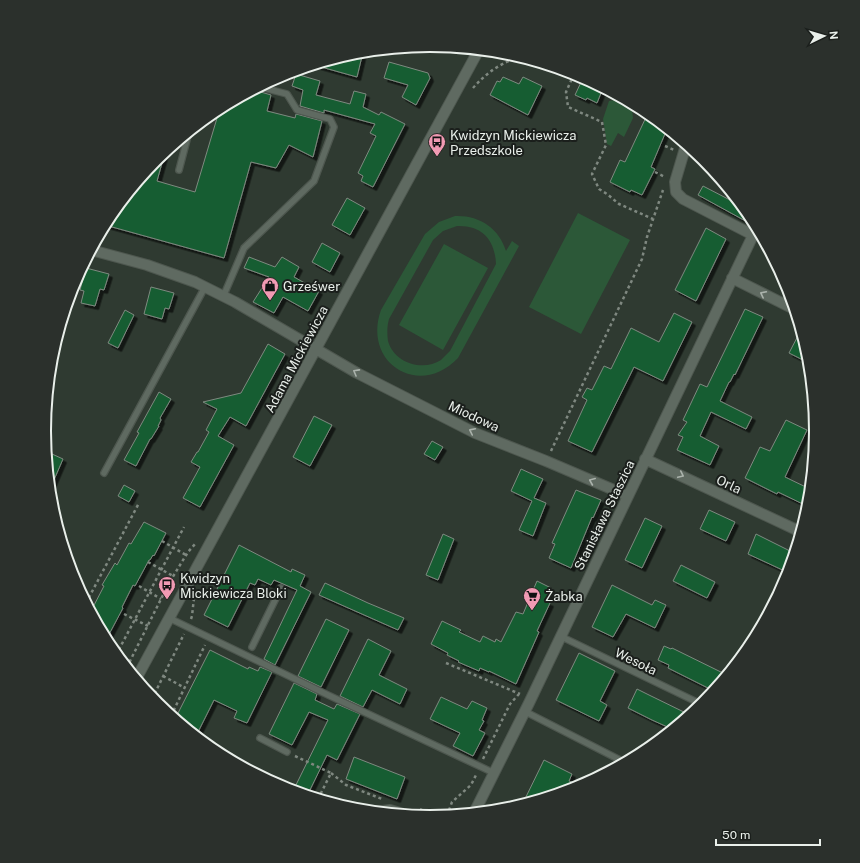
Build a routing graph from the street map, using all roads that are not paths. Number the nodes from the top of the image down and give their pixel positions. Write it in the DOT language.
graph roads {
  1 [pos="476,56"];
  2 [pos="268,89"];
  3 [pos="186,142"];
  4 [pos="684,151"];
  5 [pos="179,170"];
  6 [pos="750,229"];
  7 [pos="753,234"];
  8 [pos="97,252"];
  9 [pos="732,278"];
  10 [pos="205,287"];
  11 [pos="223,297"];
  12 [pos="787,306"];
  13 [pos="315,349"];
  14 [pos="646,459"];
  15 [pos="104,473"];
  16 [pos="628,496"];
  17 [pos="796,530"];
  18 [pos="281,588"];
  19 [pos="170,618"];
  20 [pos="560,636"];
  21 [pos="252,647"];
  22 [pos="139,674"];
  23 [pos="695,701"];
  24 [pos="524,711"];
  25 [pos="260,738"];
  26 [pos="287,752"];
  27 [pos="620,759"];
  28 [pos="494,773"];
  29 [pos="477,807"];
  1 -- 13 [label="street, Adama Mickiewicza"];
  2 -- 11 [label="lane"];
  3 -- 5 [label="lane"];
  4 -- 6 [label="street"];
  7 -- 9 [label="street, Stanisława Staszica"];
  8 -- 10 [label="street, Miodowa"];
  12 -- 9 [label="street, one-way"];
  9 -- 14 [label="street, Stanisława Staszica"];
  10 -- 11 [label="street, Miodowa"];
  10 -- 15 [label="lane"];
  11 -- 13 [label="street, Miodowa"];
  16 -- 13 [label="street, Miodowa, one-way"];
  13 -- 19 [label="street, Adama Mickiewicza"];
  14 -- 16 [label="street, Stanisława Staszica"];
  14 -- 17 [label="street, Orla, one-way"];
  16 -- 20 [label="street, Stanisława Staszica"];
  18 -- 21 [label="lane"];
  19 -- 22 [label="street, Adama Mickiewicza"];
  19 -- 28 [label="lane"];
  20 -- 23 [label="lane, Wesoła"];
  20 -- 24 [label="street, Stanisława Staszica"];
  24 -- 27 [label="lane"];
  24 -- 28 [label="street, Stanisława Staszica"];
  25 -- 26 [label="lane"];
  28 -- 29 [label="street, Stanisława Staszica"];
}
